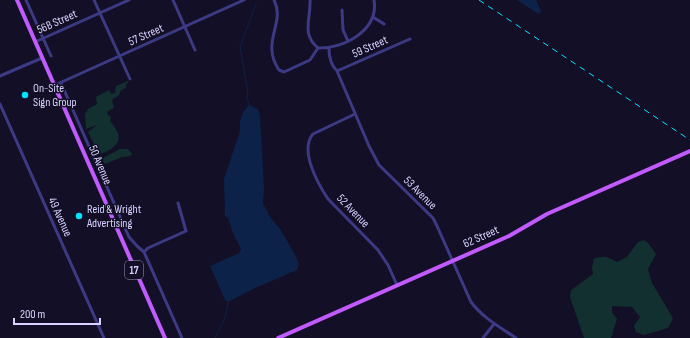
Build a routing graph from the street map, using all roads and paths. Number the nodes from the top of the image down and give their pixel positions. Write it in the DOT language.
graph roads {
  1 [pos="17,0"];
  2 [pos="26,0"];
  3 [pos="94,0"];
  4 [pos="129,0"];
  5 [pos="173,0"];
  6 [pos="244,0"];
  7 [pos="274,0"];
  8 [pos="310,0"];
  9 [pos="374,0"];
  10 [pos="342,10"];
  11 [pos="100,13"];
  12 [pos="373,17"];
  13 [pos="384,24"];
  14 [pos="185,27"];
  15 [pos="43,38"];
  16 [pos="410,39"];
  17 [pos="348,41"];
  18 [pos="35,42"];
  19 [pos="318,48"];
  20 [pos="329,49"];
  21 [pos="195,50"];
  22 [pos="51,56"];
  23 [pos="120,56"];
  24 [pos="42,58"];
  25 [pos="337,72"];
  26 [pos="0,76"];
  27 [pos="130,79"];
  28 [pos="61,82"];
  29 [pos="55,85"];
  30 [pos="0,104"];
  31 [pos="355,114"];
  32 [pos="690,151"];
  33 [pos="113,198"];
  34 [pos="104,202"];
  35 [pos="178,203"];
  36 [pos="144,252"];
  37 [pos="453,260"];
  38 [pos="397,286"];
  39 [pos="494,324"];
  40 [pos="104,338"];
  41 [pos="164,338"];
  42 [pos="182,338"];
  43 [pos="278,338"];
  44 [pos="483,338"];
  45 [pos="516,338"];
  1 -- 18 [label="main road, 50 Avenue / 17"];
  2 -- 15 [label="street"];
  3 -- 11 [label="street"];
  4 -- 11 [label="street, 56B Street"];
  5 -- 14 [label="street"];
  6 -- 14 [label="street, 57 Street"];
  7 -- 19 [label="street"];
  8 -- 19 [label="street"];
  9 -- 12 [label="street"];
  10 -- 17 [label="street"];
  11 -- 15 [label="street, 56B Street"];
  11 -- 23 [label="street"];
  12 -- 13 [label="street"];
  12 -- 17 [label="street"];
  14 -- 21 [label="street"];
  14 -- 23 [label="street, 57 Street"];
  15 -- 18 [label="street, 56B Street"];
  15 -- 22 [label="street"];
  16 -- 25 [label="street, 59 Street"];
  17 -- 20 [label="street"];
  18 -- 24 [label="main road, 50 Avenue / 17"];
  19 -- 20 [label="street"];
  20 -- 25 [label="street, 53 Avenue"];
  23 -- 27 [label="street"];
  23 -- 28 [label="street, 57 Street"];
  24 -- 26 [label="street"];
  24 -- 29 [label="main road, 50 Avenue / 17"];
  25 -- 31 [label="street, 53 Avenue"];
  28 -- 29 [label="street, 57 Street"];
  28 -- 33 [label="street"];
  29 -- 34 [label="main road, 50 Avenue / 17"];
  30 -- 40 [label="street, 49 Avenue"];
  31 -- 37 [label="street, 53 Avenue"];
  31 -- 38 [label="street, 52 Avenue"];
  32 -- 37 [label="main road, 62 Street"];
  33 -- 34 [label="street"];
  33 -- 36 [label="street"];
  34 -- 41 [label="main road, 50 Avenue / 17"];
  35 -- 36 [label="street"];
  36 -- 42 [label="street"];
  37 -- 38 [label="main road, 62 Street"];
  37 -- 39 [label="street, 53 Avenue"];
  38 -- 43 [label="main road, 62 Street"];
  39 -- 44 [label="street"];
  39 -- 45 [label="street, 53 Avenue"];
}
